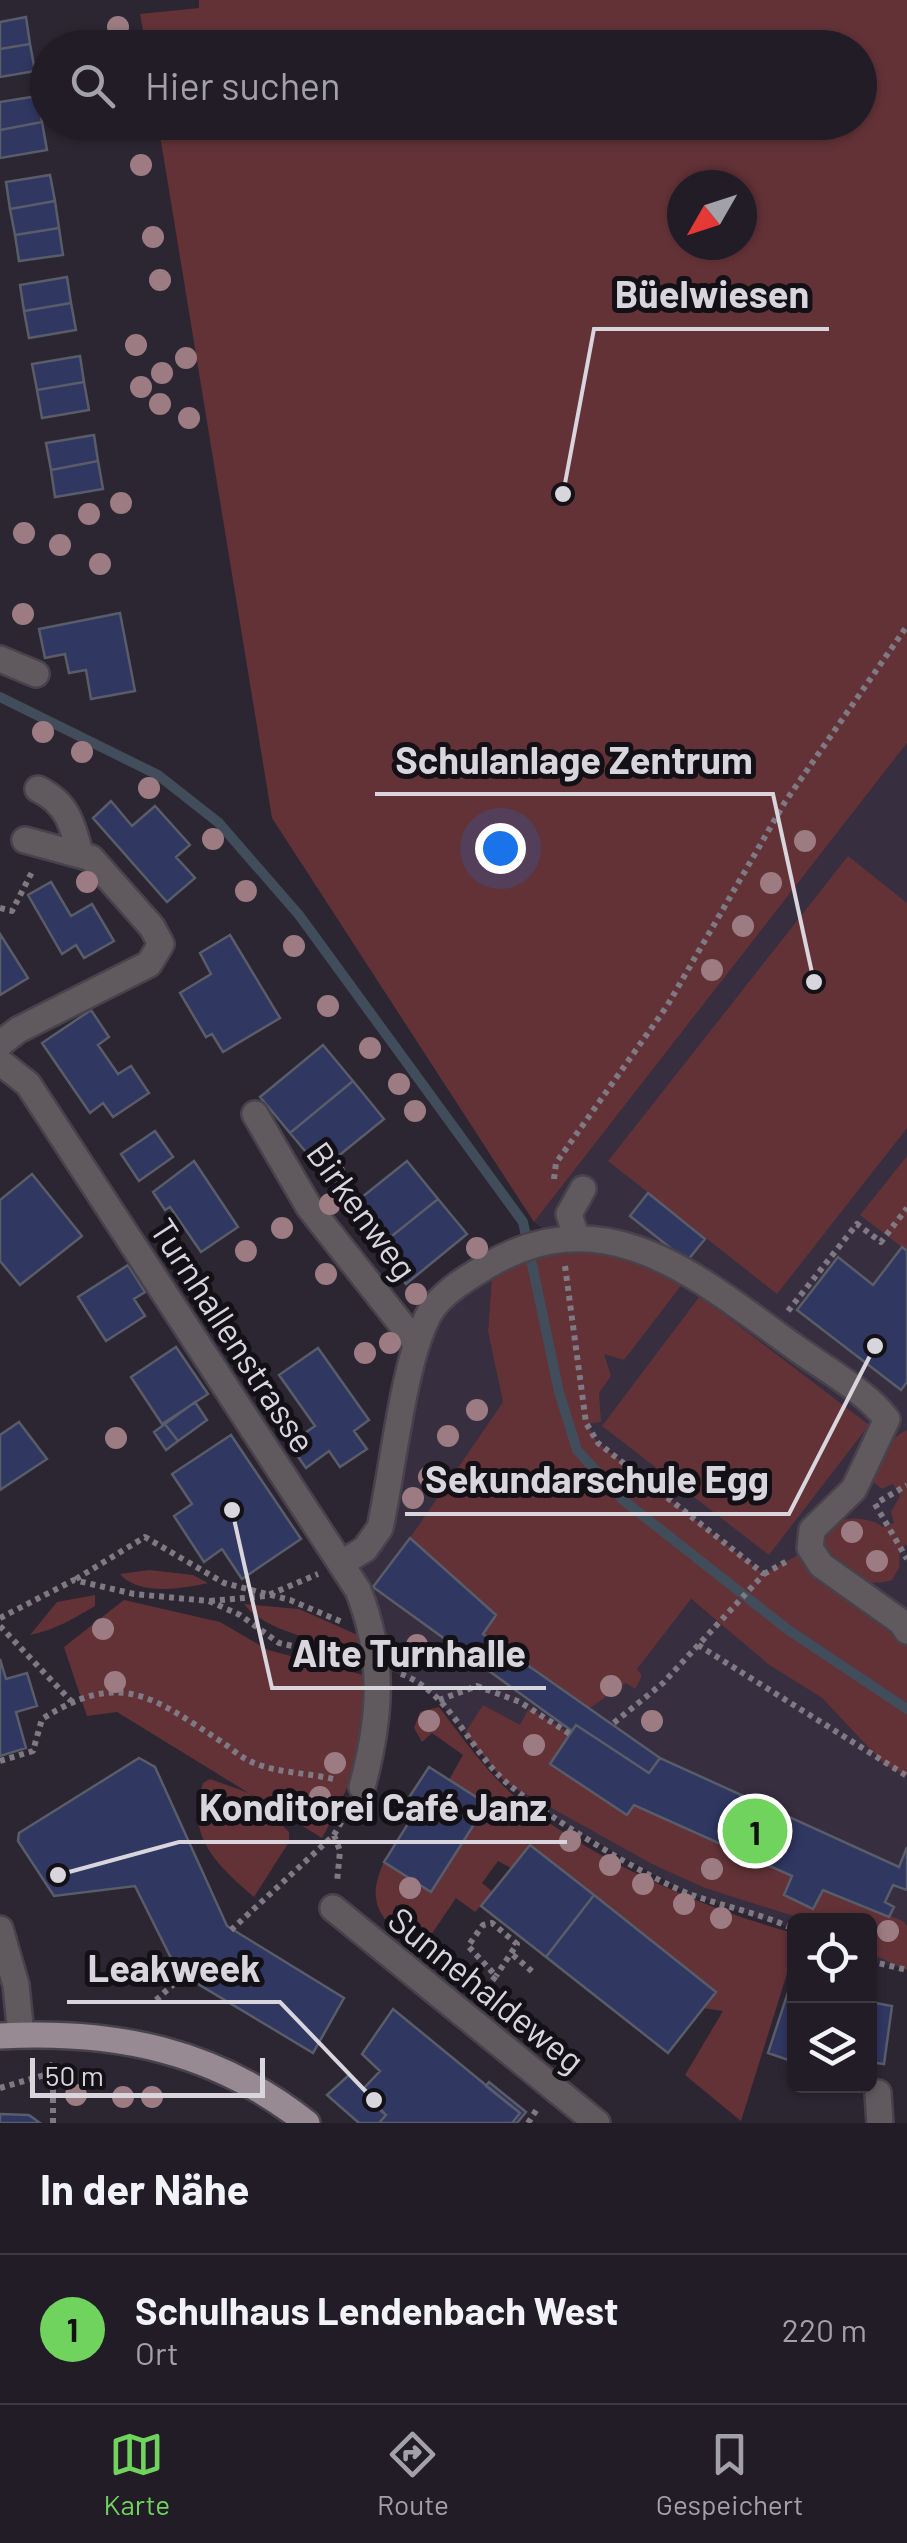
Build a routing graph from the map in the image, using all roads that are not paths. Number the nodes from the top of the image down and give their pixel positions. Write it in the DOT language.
graph roads {
  1 [pos="0,659"];
  2 [pos="36,674"];
  3 [pos="38,788"];
  4 [pos="35,843"];
  5 [pos="80,853"];
  6 [pos="0,1044"];
  7 [pos="0,1062"];
  8 [pos="255,1114"];
  9 [pos="583,1189"];
  10 [pos="561,1239"];
  11 [pos="417,1344"];
  12 [pos="342,1563"];
  13 [pos="905,1623"];
  14 [pos="362,1787"];
  15 [pos="333,1908"];
  16 [pos="0,1929"];
  17 [pos="10,2035"];
  18 [pos="878,2092"];
  19 [pos="307,2123"];
  20 [pos="597,2123"];
  21 [pos="880,2123"];
  1 -- 2 [label="street"];
  3 -- 5 [label="street"];
  4 -- 5 [label="street"];
  5 -- 6 [label="street"];
  7 -- 12 [label="street, Turnhallenstrasse"];
  8 -- 11 [label="street, Birkenweg"];
  9 -- 10 [label="street"];
  10 -- 11 [label="street, Birkenweg"];
  10 -- 13 [label="street"];
  11 -- 12 [label="street, Birkenweg"];
  12 -- 14 [label="street, Turnhallenstrasse"];
  15 -- 20 [label="street, Sunnehaldeweg"];
  16 -- 17 [label="street"];
  17 -- 19 [label="main road"];
  18 -- 21 [label="street"];
}
